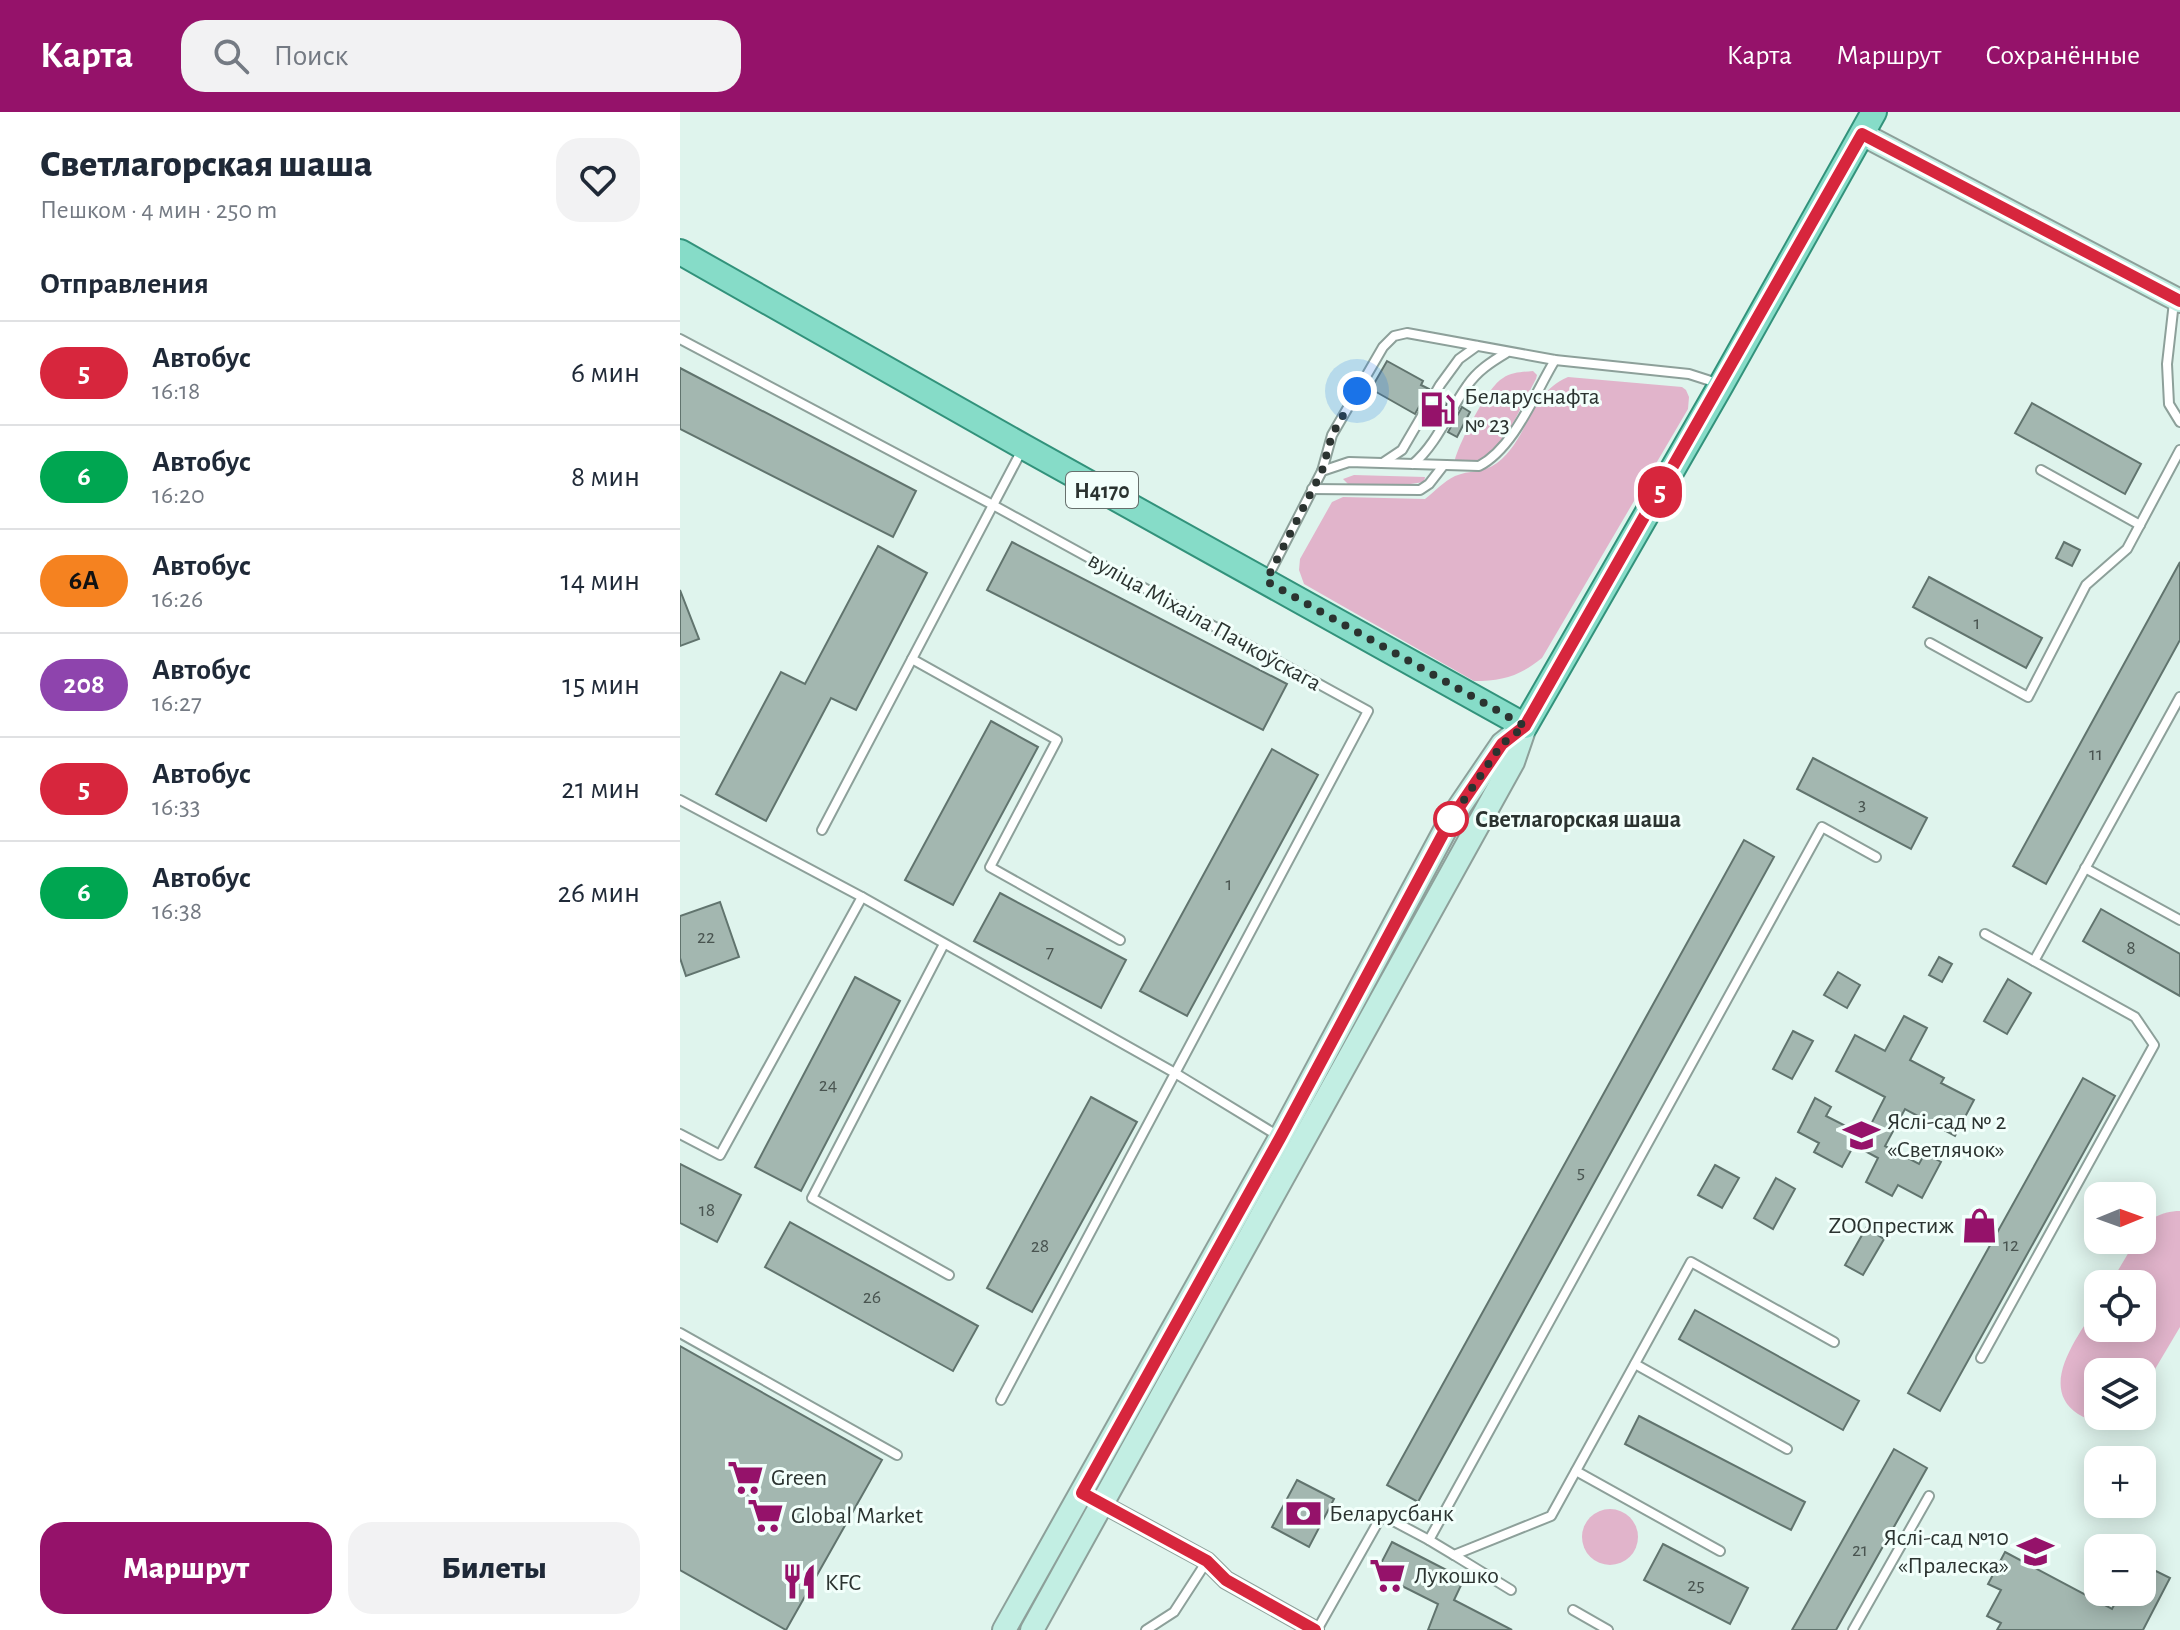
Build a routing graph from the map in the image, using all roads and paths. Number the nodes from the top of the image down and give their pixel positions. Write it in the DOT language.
graph roads {
  1 [pos="1874,112"];
  2 [pos="1862,134"];
  3 [pos="680,252"];
  4 [pos="2177,299"];
  5 [pos="680,339"];
  6 [pos="1477,346"];
  7 [pos="1506,353"];
  8 [pos="1555,360"];
  9 [pos="1721,385"];
  10 [pos="2180,422"];
  11 [pos="1024,447"];
  12 [pos="2180,450"];
  13 [pos="1383,462"];
  14 [pos="1413,464"];
  15 [pos="1443,466"];
  16 [pos="2041,470"];
  17 [pos="1322,471"];
  18 [pos="1312,489"];
  19 [pos="993,505"];
  20 [pos="2140,525"];
  21 [pos="1266,581"];
  22 [pos="1930,643"];
  23 [pos="912,659"];
  24 [pos="2180,697"];
  25 [pos="2177,709"];
  26 [pos="1525,726"];
  27 [pos="680,800"];
  28 [pos="822,830"];
  29 [pos="1876,857"];
  30 [pos="2085,868"];
  31 [pos="862,897"];
  32 [pos="2180,920"];
  33 [pos="1985,934"];
  34 [pos="1120,940"];
  35 [pos="944,944"];
  36 [pos="2034,961"];
  37 [pos="1175,1073"];
  38 [pos="680,1134"];
  39 [pos="1280,1138"];
  40 [pos="949,1275"];
  41 [pos="680,1333"];
  42 [pos="1834,1342"];
  43 [pos="1981,1358"];
  44 [pos="1635,1364"];
  45 [pos="1001,1400"];
  46 [pos="1787,1449"];
  47 [pos="897,1455"];
  48 [pos="1576,1471"];
  49 [pos="1082,1493"];
  50 [pos="1929,1496"];
  51 [pos="1102,1504"];
  52 [pos="1429,1540"];
  53 [pos="1720,1551"];
  54 [pos="1454,1555"];
  55 [pos="1207,1561"];
  56 [pos="1511,1590"];
  57 [pos="1573,1610"];
  58 [pos="1004,1630"];
  59 [pos="1032,1630"];
  60 [pos="1146,1630"];
  61 [pos="1316,1630"];
  62 [pos="1608,1630"];
  63 [pos="1853,1630"];
  1 -- 2 [label="main road"];
  2 -- 4 [label="main road"];
  2 -- 9 [label="main road"];
  3 -- 11 [label="main road, Н4170"];
  4 -- 10 [label="lane"];
  5 -- 19 [label="lane, вуліца Міхаіла Пачкоўскага"];
  6 -- 7 [label="lane"];
  6 -- 13 [label="lane"];
  6 -- 17 [label="lane"];
  7 -- 8 [label="lane"];
  7 -- 14 [label="lane"];
  8 -- 9 [label="lane"];
  8 -- 15 [label="lane"];
  9 -- 26 [label="main road"];
  11 -- 19 [label="lane"];
  11 -- 21 [label="main road, Н4170"];
  12 -- 20 [label="lane"];
  13 -- 14 [label="lane"];
  13 -- 17 [label="lane"];
  14 -- 15 [label="lane"];
  15 -- 18 [label="lane"];
  16 -- 20 [label="lane"];
  17 -- 18 [label="lane"];
  18 -- 21 [label="lane"];
  19 -- 23 [label="lane"];
  19 -- 37 [label="lane, вуліца Міхаіла Пачкоўскага"];
  20 -- 22 [label="lane"];
  21 -- 26 [label="main road, Н4170"];
  23 -- 28 [label="lane"];
  23 -- 34 [label="lane"];
  24 -- 25 [label="lane"];
  25 -- 30 [label="lane"];
  26 -- 39 [label="main road"];
  26 -- 51 [label="main road"];
  27 -- 31 [label="lane"];
  29 -- 52 [label="lane"];
  30 -- 32 [label="lane"];
  30 -- 36 [label="lane"];
  31 -- 35 [label="lane"];
  31 -- 38 [label="lane"];
  33 -- 36 [label="lane"];
  35 -- 37 [label="lane"];
  35 -- 40 [label="lane"];
  36 -- 43 [label="lane"];
  37 -- 39 [label="lane"];
  37 -- 45 [label="lane"];
  39 -- 49 [label="main road"];
  41 -- 47 [label="lane"];
  42 -- 44 [label="lane"];
  44 -- 46 [label="lane"];
  44 -- 48 [label="lane"];
  48 -- 53 [label="lane"];
  48 -- 54 [label="lane"];
  49 -- 51 [label="street"];
  49 -- 58 [label="main road"];
  50 -- 63 [label="lane"];
  51 -- 55 [label="street"];
  51 -- 59 [label="main road"];
  52 -- 54 [label="lane"];
  52 -- 61 [label="lane"];
  54 -- 56 [label="lane"];
  55 -- 60 [label="lane"];
  55 -- 61 [label="street"];
  57 -- 62 [label="lane"];
}
